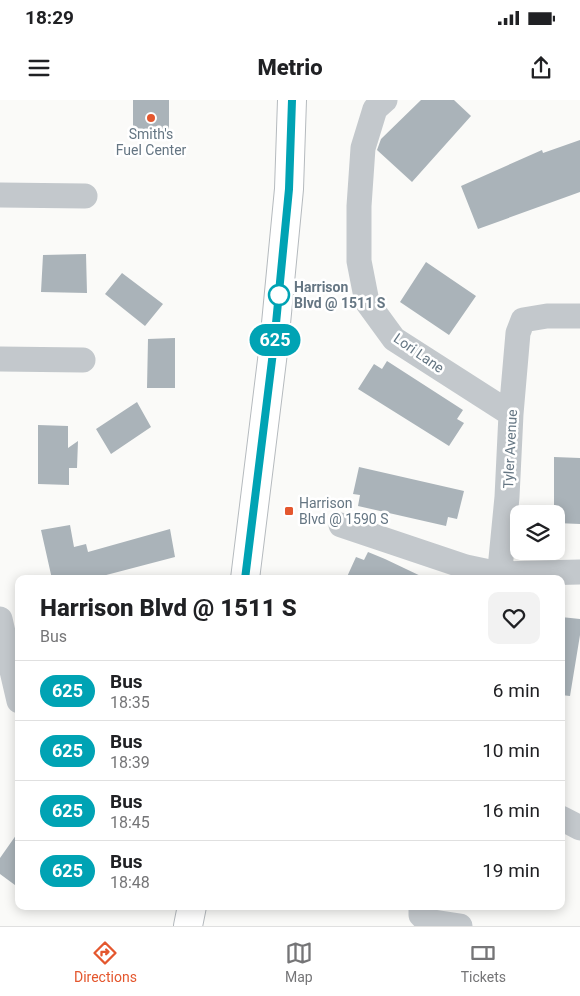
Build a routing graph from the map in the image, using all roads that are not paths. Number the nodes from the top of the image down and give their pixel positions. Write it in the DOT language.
graph roads {
  1 [pos="292,100"];
  2 [pos="385,100"];
  3 [pos="0,195"];
  4 [pos="85,196"];
  5 [pos="580,316"];
  6 [pos="0,359"];
  7 [pos="83,360"];
  8 [pos="511,414"];
  9 [pos="341,525"];
  10 [pos="580,572"];
  11 [pos="246,575"];
  12 [pos="495,575"];
  13 [pos="499,575"];
  14 [pos="519,575"];
  15 [pos="0,619"];
  16 [pos="8,650"];
  17 [pos="15,682"];
  18 [pos="565,820"];
  19 [pos="580,828"];
  20 [pos="191,910"];
  21 [pos="421,910"];
  22 [pos="188,926"];
  23 [pos="460,926"];
  1 -- 11 [label="main road"];
  2 -- 8 [label="street, Lori Lane"];
  3 -- 4 [label="street"];
  5 -- 8 [label="street, Tyler Avenue"];
  6 -- 7 [label="street"];
  8 -- 13 [label="street, Tyler Avenue"];
  9 -- 12 [label="street"];
  10 -- 14 [label="street"];
  15 -- 16 [label="street"];
  16 -- 17 [label="street"];
  18 -- 19 [label="street"];
  20 -- 22 [label="main road"];
  21 -- 23 [label="street"];
}
